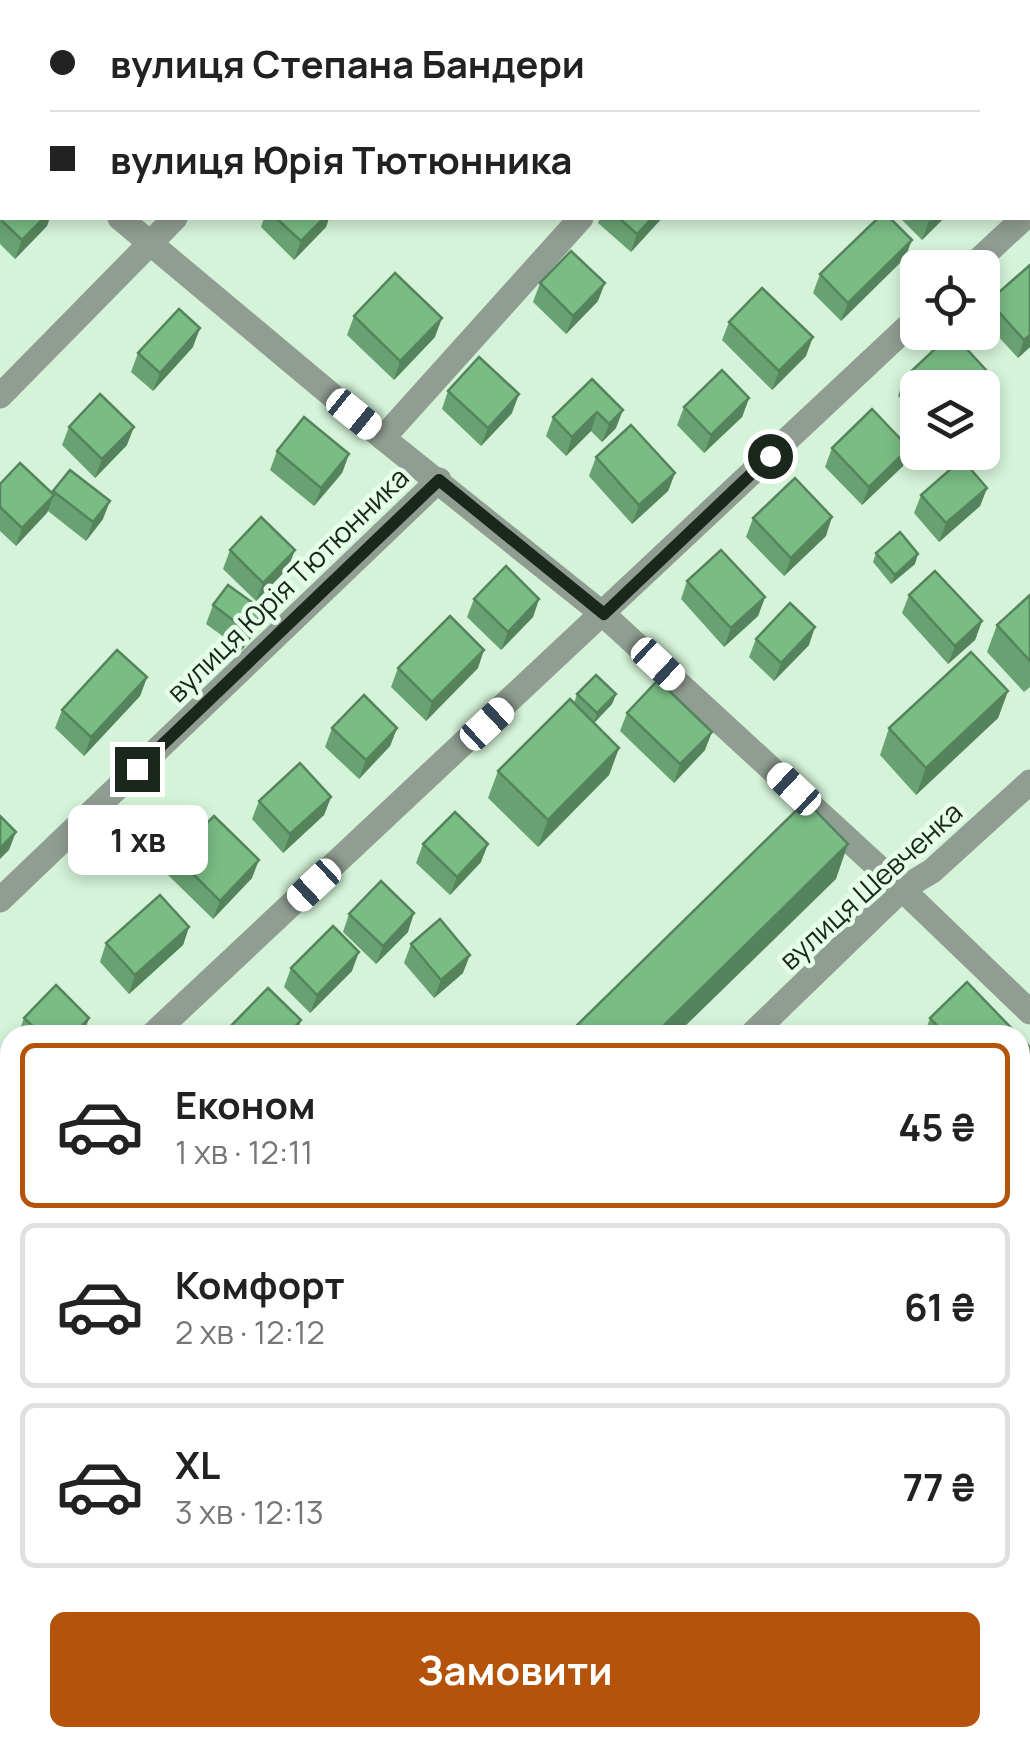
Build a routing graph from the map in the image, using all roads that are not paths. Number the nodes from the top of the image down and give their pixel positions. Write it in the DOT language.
graph roads {
  1 [pos="122,220"];
  2 [pos="174,220"];
  3 [pos="578,220"];
  4 [pos="1022,220"];
  5 [pos="150,245"];
  6 [pos="989,250"];
  7 [pos="900,334"];
  8 [pos="0,396"];
  9 [pos="384,438"];
  10 [pos="439,480"];
  11 [pos="604,614"];
  12 [pos="1030,782"];
  13 [pos="902,889"];
  14 [pos="0,900"];
  15 [pos="1030,1012"];
  16 [pos="163,1025"];
  17 [pos="761,1025"];
  1 -- 5 [label="street"];
  2 -- 5 [label="street"];
  3 -- 9 [label="street, вулиця Юрія Тютюнника"];
  4 -- 6 [label="street"];
  5 -- 8 [label="street"];
  5 -- 9 [label="street"];
  7 -- 11 [label="street"];
  9 -- 10 [label="street, вулиця Юрія Тютюнника"];
  10 -- 11 [label="street"];
  10 -- 14 [label="street, вулиця Юрія Тютюнника"];
  11 -- 13 [label="street"];
  11 -- 16 [label="street"];
  12 -- 13 [label="street, вулиця Шевченка"];
  13 -- 15 [label="street"];
  13 -- 17 [label="street, вулиця Шевченка"];
}
